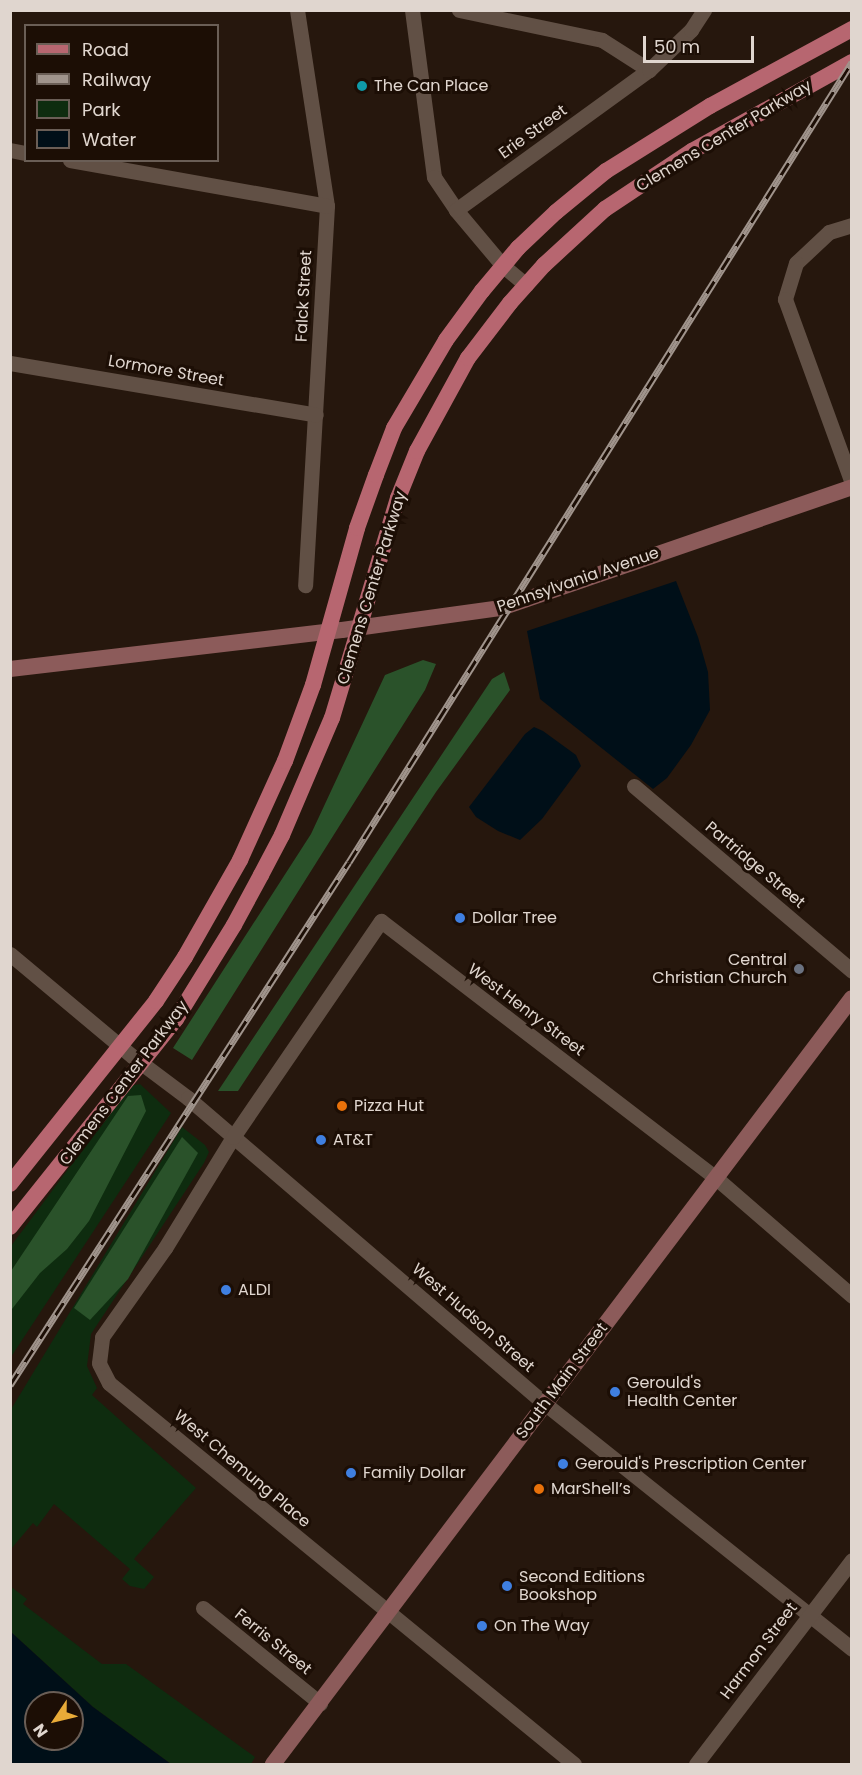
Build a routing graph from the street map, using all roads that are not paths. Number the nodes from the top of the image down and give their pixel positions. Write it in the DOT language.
graph roads {
  1 [pos="297,10"];
  2 [pos="412,10"];
  3 [pos="459,10"];
  4 [pos="704,10"];
  5 [pos="852,29"];
  6 [pos="852,62"];
  7 [pos="649,70"];
  8 [pos="81,162"];
  9 [pos="327,206"];
  10 [pos="456,210"];
  11 [pos="852,225"];
  12 [pos="503,266"];
  13 [pos="526,285"];
  14 [pos="10,363"];
  15 [pos="316,415"];
  16 [pos="852,485"];
  17 [pos="305,585"];
  18 [pos="360,628"];
  19 [pos="327,632"];
  20 [pos="10,669"];
  21 [pos="634,786"];
  22 [pos="10,954"];
  23 [pos="852,971"];
  24 [pos="852,998"];
  25 [pos="122,1047"];
  26 [pos="142,1064"];
  27 [pos="233,1137"];
  28 [pos="716,1178"];
  29 [pos="10,1184"];
  30 [pos="10,1227"];
  31 [pos="852,1296"];
  32 [pos="544,1403"];
  33 [pos="852,1560"];
  34 [pos="203,1608"];
  35 [pos="386,1611"];
  36 [pos="809,1615"];
  37 [pos="852,1649"];
  38 [pos="320,1703"];
  39 [pos="273,1764"];
  40 [pos="574,1764"];
  41 [pos="696,1764"];
  1 -- 9 [label="street, Falck Street"];
  2 -- 10 [label="street"];
  3 -- 7 [label="street"];
  4 -- 7 [label="street, Erie Street"];
  5 -- 12 [label="main road, Clemens Center Parkway"];
  6 -- 13 [label="main road, Clemens Center Parkway"];
  7 -- 10 [label="street, Erie Street"];
  8 -- 9 [label="street"];
  9 -- 15 [label="street, Falck Street"];
  10 -- 12 [label="street"];
  11 -- 16 [label="street"];
  12 -- 13 [label="street"];
  12 -- 19 [label="main road, Clemens Center Parkway"];
  13 -- 18 [label="main road, Clemens Center Parkway"];
  14 -- 15 [label="street, Lormore Street"];
  15 -- 17 [label="street, Falck Street"];
  16 -- 18 [label="main road, Pennsylvania Avenue"];
  18 -- 19 [label="main road, Pennsylvania Avenue"];
  18 -- 26 [label="main road, Clemens Center Parkway"];
  19 -- 20 [label="main road, Pennsylvania Avenue"];
  19 -- 25 [label="main road, Clemens Center Parkway"];
  21 -- 23 [label="street, Partridge Street"];
  22 -- 25 [label="street, West Hudson Street"];
  24 -- 28 [label="main road, South Main Street"];
  25 -- 26 [label="street, West Hudson Street"];
  25 -- 29 [label="main road, Clemens Center Parkway"];
  26 -- 27 [label="street, West Hudson Street"];
  26 -- 30 [label="main road, Clemens Center Parkway"];
  27 -- 28 [label="street, West Henry Street"];
  27 -- 32 [label="street, West Hudson Street"];
  27 -- 35 [label="street, West Chemung Place"];
  28 -- 31 [label="street, West Henry Street"];
  28 -- 32 [label="main road, South Main Street"];
  32 -- 35 [label="main road, South Main Street"];
  32 -- 36 [label="street, West Hudson Street"];
  33 -- 36 [label="street, Harmon Street"];
  34 -- 38 [label="street, Ferris Street"];
  35 -- 38 [label="main road, South Main Street"];
  35 -- 40 [label="street, West Chemung Place"];
  36 -- 37 [label="street, West Hudson Street"];
  36 -- 41 [label="street, Harmon Street"];
  38 -- 39 [label="main road, South Main Street"];
}
